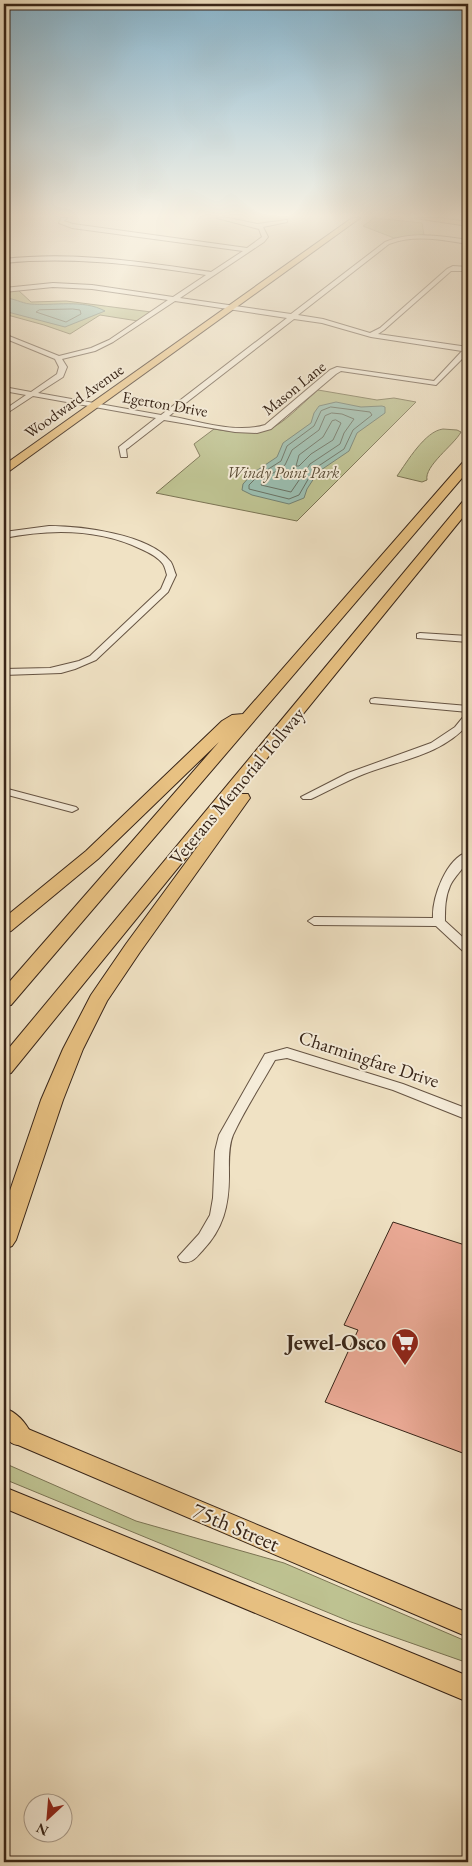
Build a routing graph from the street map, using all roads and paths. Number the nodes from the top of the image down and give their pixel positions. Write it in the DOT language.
graph roads {
  1 [pos="166,305"];
  2 [pos="214,305"];
  3 [pos="236,305"];
  4 [pos="308,305"];
  5 [pos="410,305"];
  6 [pos="232,308"];
  7 [pos="292,317"];
  8 [pos="371,335"];
  9 [pos="4,336"];
  10 [pos="468,349"];
  11 [pos="58,358"];
  12 [pos="4,389"];
  13 [pos="32,394"];
  14 [pos="94,406"];
  15 [pos="4,412"];
  16 [pos="162,417"];
  17 [pos="265,428"];
  18 [pos="124,455"];
  19 [pos="468,464"];
  20 [pos="4,470"];
  21 [pos="468,503"];
  22 [pos="4,535"];
  23 [pos="420,636"];
  24 [pos="468,639"];
  25 [pos="4,672"];
  26 [pos="375,701"];
  27 [pos="263,703"];
  28 [pos="468,709"];
  29 [pos="468,718"];
  30 [pos="278,736"];
  31 [pos="4,791"];
  32 [pos="307,797"];
  33 [pos="72,808"];
  34 [pos="468,856"];
  35 [pos="314,921"];
  36 [pos="439,922"];
  37 [pos="4,927"];
  38 [pos="468,949"];
  39 [pos="4,1000"];
  40 [pos="4,1068"];
  41 [pos="468,1115"];
  42 [pos="4,1240"];
  43 [pos="186,1257"];
  44 [pos="9,1428"];
  45 [pos="4,1496"];
  46 [pos="468,1625"];
  47 [pos="468,1689"];
  1 -- 11 [label="street"];
  2 -- 6 [label="street"];
  3 -- 6 [label="main road, Woodward Avenue"];
  4 -- 7 [label="street"];
  5 -- 8 [label="street"];
  6 -- 7 [label="street"];
  6 -- 14 [label="main road, Woodward Avenue"];
  7 -- 8 [label="street"];
  7 -- 16 [label="street"];
  8 -- 10 [label="street"];
  9 -- 11 [label="street"];
  10 -- 17 [label="street, Mason Lane"];
  11 -- 13 [label="street"];
  12 -- 13 [label="street, Egerton Drive"];
  13 -- 14 [label="street, Egerton Drive"];
  13 -- 15 [label="street"];
  14 -- 16 [label="street, Egerton Drive"];
  14 -- 20 [label="main road, Woodward Avenue"];
  16 -- 17 [label="street, Egerton Drive"];
  16 -- 18 [label="street"];
  19 -- 27 [label="highway, Veterans Memorial Tollway"];
  21 -- 30 [label="highway, Veterans Memorial Tollway"];
  22 -- 25 [label="street"];
  23 -- 24 [label="street"];
  26 -- 28 [label="street"];
  27 -- 37 [label="highway"];
  27 -- 39 [label="highway, Veterans Memorial Tollway"];
  29 -- 32 [label="street"];
  30 -- 40 [label="highway, Veterans Memorial Tollway"];
  30 -- 42 [label="highway"];
  31 -- 33 [label="street"];
  34 -- 36 [label="street"];
  35 -- 36 [label="street"];
  36 -- 38 [label="street"];
  41 -- 43 [label="street, Charmingfare Drive"];
  44 -- 46 [label="main road, 75th Street"];
  45 -- 47 [label="main road"];
}
